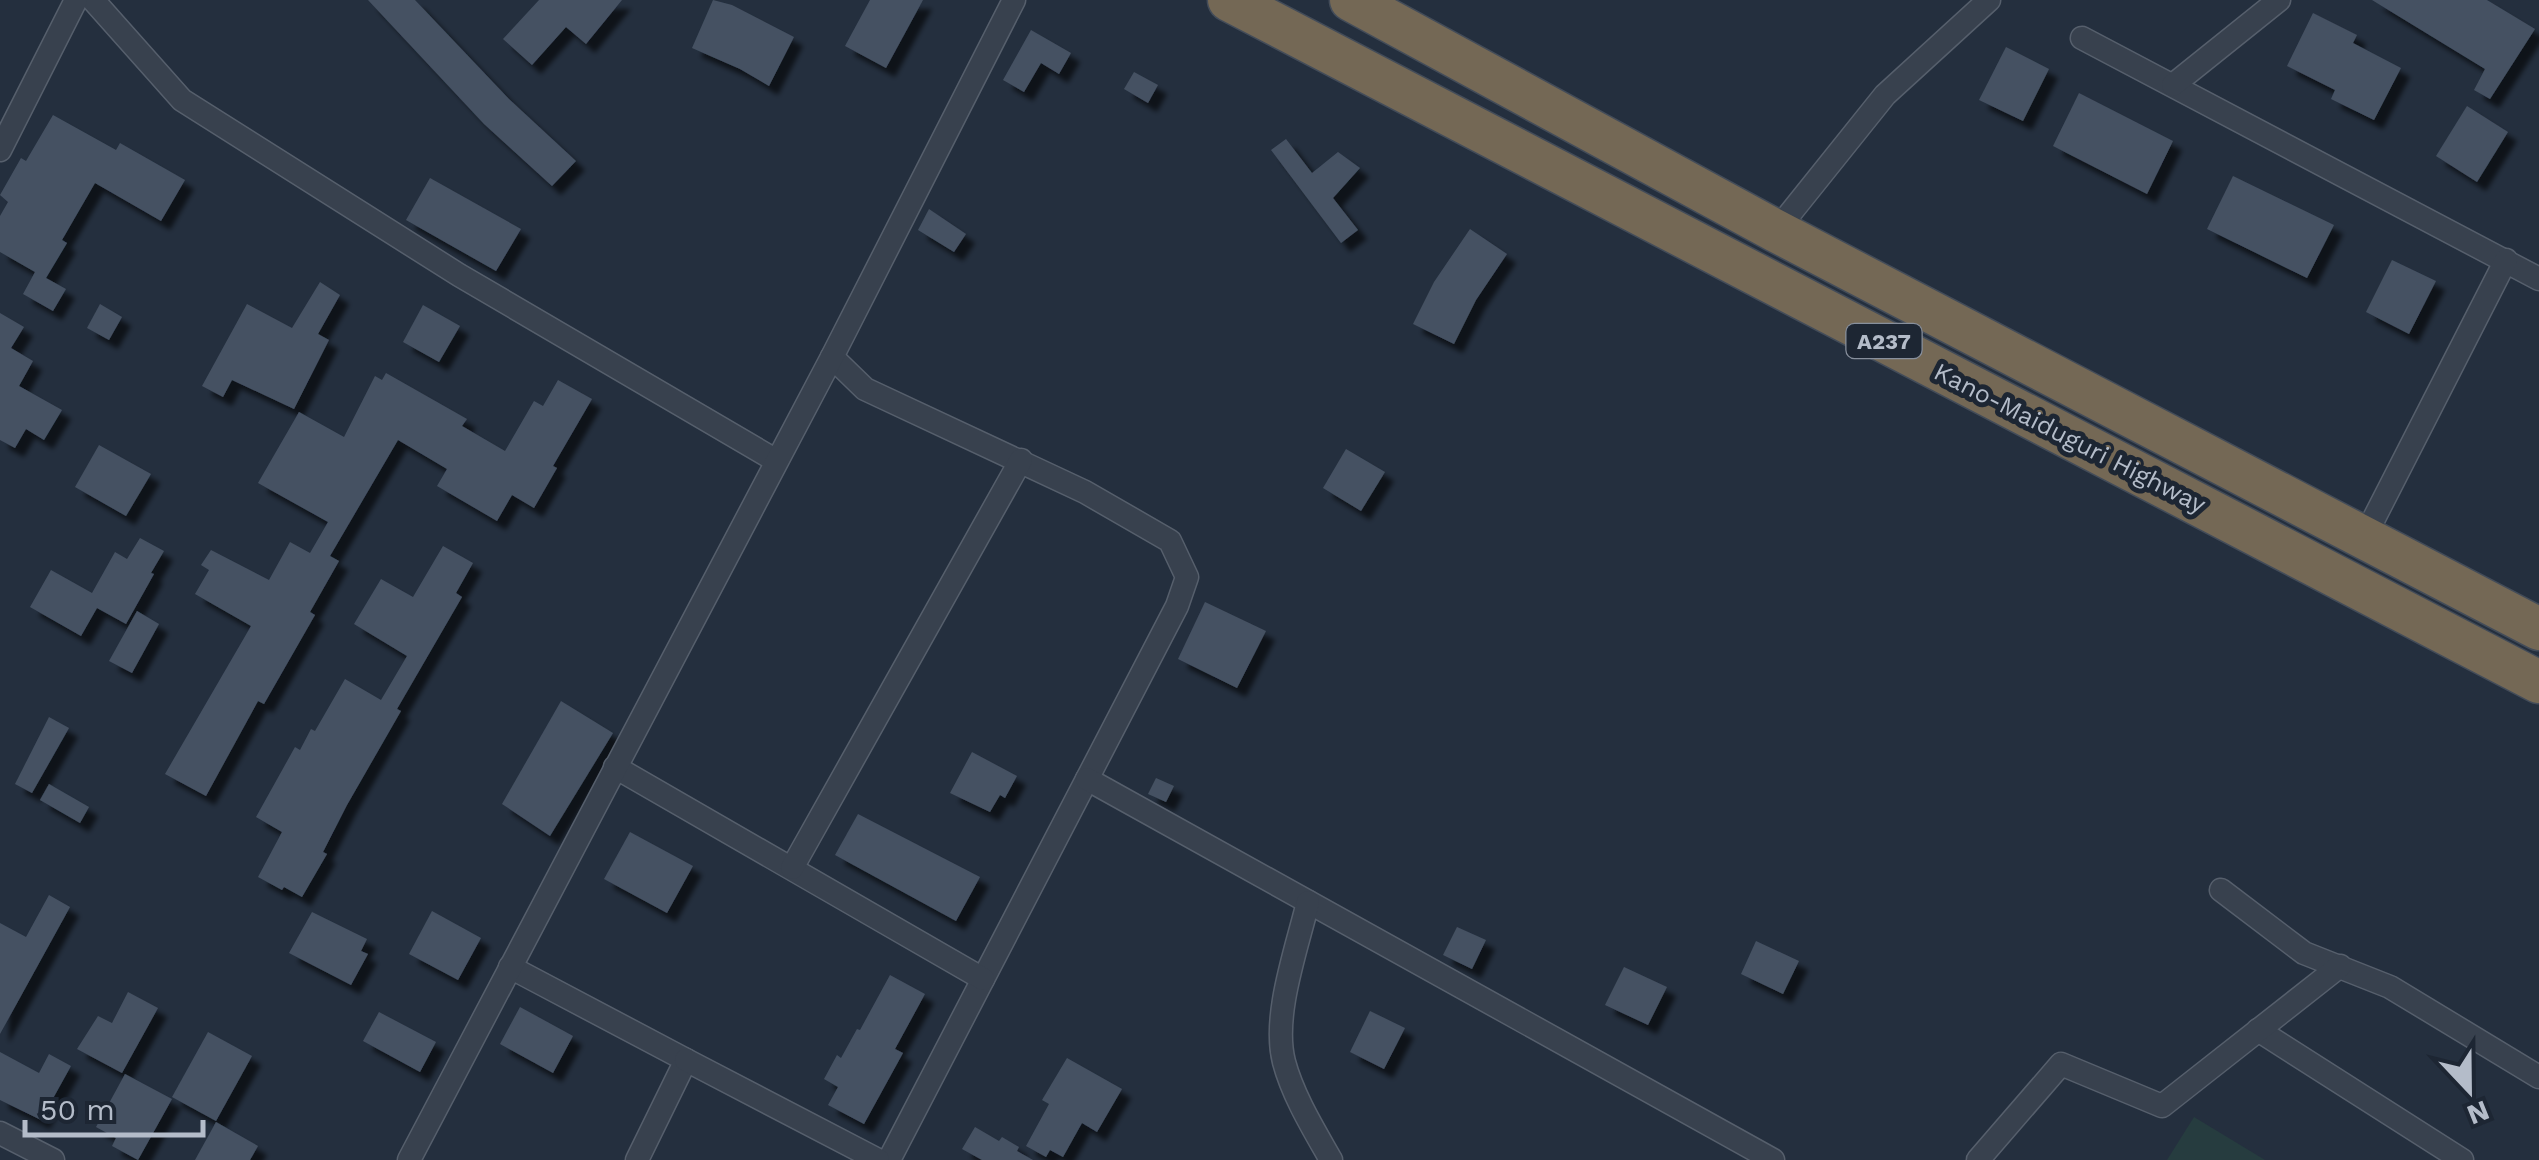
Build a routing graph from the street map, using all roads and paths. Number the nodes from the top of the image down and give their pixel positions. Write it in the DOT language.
graph roads {
  1 [pos="76,0"];
  2 [pos="93,0"];
  3 [pos="1014,0"];
  4 [pos="1230,0"];
  5 [pos="1352,0"];
  6 [pos="1989,0"];
  7 [pos="2280,0"];
  8 [pos="2082,38"];
  9 [pos="2174,85"];
  10 [pos="0,150"];
  11 [pos="1776,232"];
  12 [pos="2506,260"];
  13 [pos="2539,279"];
  14 [pos="832,357"];
  15 [pos="775,460"];
  16 [pos="1021,460"];
  17 [pos="2364,538"];
  18 [pos="2539,628"];
  19 [pos="2539,682"];
  20 [pos="615,767"];
  21 [pos="1087,780"];
  22 [pos="792,868"];
  23 [pos="2221,890"];
  24 [pos="1308,902"];
  25 [pos="2340,966"];
  26 [pos="510,967"];
  27 [pos="983,979"];
  28 [pos="2258,1030"];
  29 [pos="686,1060"];
  30 [pos="2539,1077"];
  31 [pos="7,1145"];
  32 [pos="53,1160"];
  33 [pos="409,1160"];
  34 [pos="637,1160"];
  35 [pos="878,1160"];
  36 [pos="889,1160"];
  37 [pos="1331,1160"];
  38 [pos="1773,1160"];
  39 [pos="1978,1160"];
  40 [pos="2462,1160"];
  1 -- 10 [label="street"];
  2 -- 15 [label="street"];
  3 -- 14 [label="street"];
  4 -- 19 [label="highway, Kano-Maiduguri Highway / A237"];
  5 -- 11 [label="highway, Kano-Maiduguri Highway / A237"];
  6 -- 11 [label="street"];
  7 -- 9 [label="street"];
  8 -- 9 [label="street"];
  9 -- 12 [label="street"];
  11 -- 17 [label="highway, Kano-Maiduguri Highway / A237"];
  12 -- 13 [label="street"];
  12 -- 17 [label="street"];
  14 -- 15 [label="street"];
  14 -- 16 [label="street"];
  15 -- 20 [label="street"];
  16 -- 21 [label="street"];
  16 -- 22 [label="street"];
  17 -- 18 [label="highway, Kano-Maiduguri Highway / A237"];
  20 -- 22 [label="street"];
  20 -- 26 [label="street"];
  21 -- 24 [label="street"];
  21 -- 27 [label="street"];
  22 -- 27 [label="street"];
  23 -- 25 [label="street"];
  24 -- 37 [label="street"];
  24 -- 38 [label="street"];
  25 -- 28 [label="street"];
  25 -- 30 [label="street"];
  26 -- 29 [label="street"];
  26 -- 33 [label="street"];
  27 -- 36 [label="street"];
  28 -- 39 [label="street"];
  28 -- 40 [label="street"];
  29 -- 34 [label="street"];
  29 -- 35 [label="street"];
  31 -- 32 [label="street"];
}
